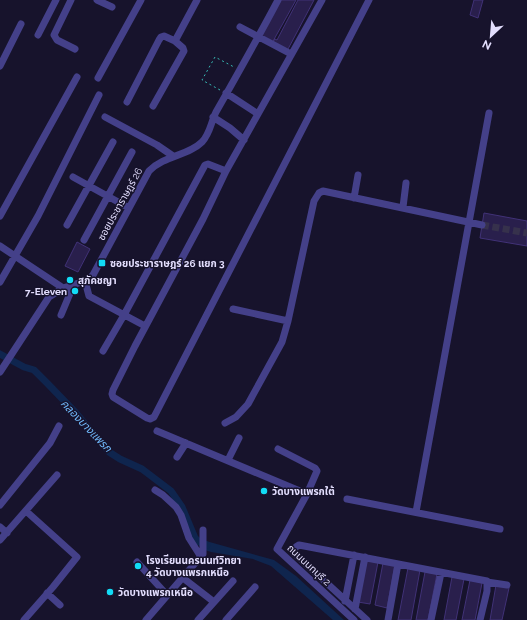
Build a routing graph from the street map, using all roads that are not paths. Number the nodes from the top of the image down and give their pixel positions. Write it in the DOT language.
graph roads {
  1 [pos="56,0"];
  2 [pos="71,0"];
  3 [pos="97,0"];
  4 [pos="141,0"];
  5 [pos="197,0"];
  6 [pos="278,0"];
  7 [pos="322,0"];
  8 [pos="369,0"];
  9 [pos="112,7"];
  10 [pos="21,24"];
  11 [pos="240,27"];
  12 [pos="38,35"];
  13 [pos="259,37"];
  14 [pos="175,42"];
  15 [pos="75,48"];
  16 [pos="291,54"];
  17 [pos="0,66"];
  18 [pos="77,77"];
  19 [pos="98,78"];
  20 [pos="226,93"];
  21 [pos="99,95"];
  22 [pos="127,102"];
  23 [pos="153,106"];
  24 [pos="489,113"];
  25 [pos="258,114"];
  26 [pos="105,117"];
  27 [pos="213,117"];
  28 [pos="244,140"];
  29 [pos="113,142"];
  30 [pos="132,152"];
  31 [pos="173,156"];
  32 [pos="226,171"];
  33 [pos="358,175"];
  34 [pos="73,177"];
  35 [pos="406,184"];
  36 [pos="89,186"];
  37 [pos="108,196"];
  38 [pos="354,198"];
  39 [pos="3,204"];
  40 [pos="402,207"];
  41 [pos="129,208"];
  42 [pos="0,216"];
  43 [pos="469,222"];
  44 [pos="67,225"];
  45 [pos="482,225"];
  46 [pos="84,240"];
  47 [pos="0,246"];
  48 [pos="16,257"];
  49 [pos="85,281"];
  50 [pos="0,282"];
  51 [pos="74,284"];
  52 [pos="62,288"];
  53 [pos="233,309"];
  54 [pos="61,315"];
  55 [pos="124,315"];
  56 [pos="288,321"];
  57 [pos="145,326"];
  58 [pos="103,351"];
  59 [pos="2,370"];
  60 [pos="225,423"];
  61 [pos="59,426"];
  62 [pos="157,431"];
  63 [pos="239,438"];
  64 [pos="186,444"];
  65 [pos="278,449"];
  66 [pos="177,457"];
  67 [pos="228,460"];
  68 [pos="57,475"];
  69 [pos="155,490"];
  70 [pos="307,494"];
  71 [pos="347,499"];
  72 [pos="0,505"];
  73 [pos="26,511"];
  74 [pos="416,512"];
  75 [pos="0,527"];
  76 [pos="500,529"];
  77 [pos="203,530"];
  78 [pos="7,533"];
  79 [pos="0,540"];
  80 [pos="202,554"];
  81 [pos="354,555"];
  82 [pos="365,557"];
  83 [pos="137,562"];
  84 [pos="398,564"];
  85 [pos="441,573"];
  86 [pos="183,578"];
  87 [pos="234,581"];
  88 [pos="488,582"];
  89 [pos="507,585"];
  90 [pos="255,587"];
  91 [pos="47,593"];
  92 [pos="168,595"];
  93 [pos="345,601"];
  94 [pos="214,602"];
  95 [pos="60,605"];
  96 [pos="354,609"];
  97 [pos="24,620"];
  98 [pos="146,620"];
  99 [pos="198,620"];
  100 [pos="226,620"];
  101 [pos="353,620"];
  102 [pos="367,620"];
  103 [pos="388,620"];
  104 [pos="431,620"];
  105 [pos="480,620"];
  1 -- 12 [label="street"];
  2 -- 15 [label="street"];
  3 -- 9 [label="street"];
  4 -- 19 [label="street"];
  5 -- 14 [label="street"];
  6 -- 13 [label="street, ซอยประชาราษฎร์ 26"];
  7 -- 16 [label="street"];
  8 -- 57 [label="street"];
  10 -- 17 [label="street"];
  11 -- 13 [label="street"];
  13 -- 16 [label="street"];
  13 -- 20 [label="street, ซอยประชาราษฎร์ 26"];
  14 -- 22 [label="street"];
  14 -- 23 [label="street"];
  16 -- 25 [label="street"];
  18 -- 39 [label="street"];
  20 -- 25 [label="street"];
  20 -- 27 [label="street, ซอยประชาราษฎร์ 26"];
  21 -- 48 [label="street"];
  24 -- 43 [label="street"];
  25 -- 28 [label="street"];
  26 -- 31 [label="street"];
  27 -- 28 [label="street"];
  27 -- 31 [label="street, ซอยประชาราษฎร์ 26"];
  28 -- 32 [label="street"];
  29 -- 36 [label="street"];
  30 -- 37 [label="street"];
  31 -- 41 [label="street, ซอยประชาราษฎร์ 26"];
  32 -- 55 [label="street"];
  32 -- 57 [label="street"];
  33 -- 38 [label="street"];
  34 -- 36 [label="street"];
  35 -- 40 [label="street"];
  36 -- 37 [label="street"];
  36 -- 44 [label="street"];
  37 -- 41 [label="street"];
  37 -- 46 [label="street"];
  38 -- 40 [label="street"];
  38 -- 56 [label="street"];
  39 -- 42 [label="street"];
  40 -- 43 [label="street"];
  41 -- 49 [label="street, ซอยประชาราษฎร์ 26"];
  43 -- 45 [label="street"];
  43 -- 74 [label="street"];
  47 -- 48 [label="street"];
  48 -- 50 [label="street"];
  48 -- 52 [label="street"];
  49 -- 51 [label="street"];
  49 -- 55 [label="street"];
  51 -- 52 [label="street"];
  51 -- 54 [label="street"];
  52 -- 59 [label="street"];
  53 -- 56 [label="street"];
  55 -- 57 [label="street"];
  55 -- 58 [label="street"];
  56 -- 60 [label="street"];
  61 -- 72 [label="street"];
  62 -- 64 [label="street"];
  63 -- 67 [label="street"];
  64 -- 66 [label="street"];
  64 -- 67 [label="street"];
  65 -- 70 [label="street, ถนนนนทบุรี 2"];
  67 -- 70 [label="street"];
  68 -- 73 [label="street"];
  69 -- 80 [label="street"];
  70 -- 101 [label="street, ถนนนนทบุรี 2"];
  71 -- 74 [label="street"];
  73 -- 78 [label="street"];
  73 -- 91 [label="street"];
  74 -- 76 [label="street"];
  75 -- 78 [label="street"];
  77 -- 80 [label="street"];
  78 -- 79 [label="street"];
  80 -- 86 [label="street"];
  81 -- 82 [label="street"];
  81 -- 93 [label="street"];
  81 -- 93 [label="street"];
  82 -- 84 [label="street"];
  82 -- 96 [label="street"];
  83 -- 92 [label="street"];
  84 -- 85 [label="street"];
  84 -- 103 [label="street"];
  85 -- 88 [label="street"];
  85 -- 104 [label="street"];
  86 -- 92 [label="street"];
  86 -- 94 [label="street"];
  87 -- 94 [label="street"];
  88 -- 89 [label="street"];
  88 -- 105 [label="street"];
  90 -- 100 [label="street"];
  91 -- 95 [label="street"];
  91 -- 97 [label="street"];
  92 -- 98 [label="street"];
  93 -- 96 [label="street"];
  94 -- 99 [label="street"];
  96 -- 102 [label="street"];
}
